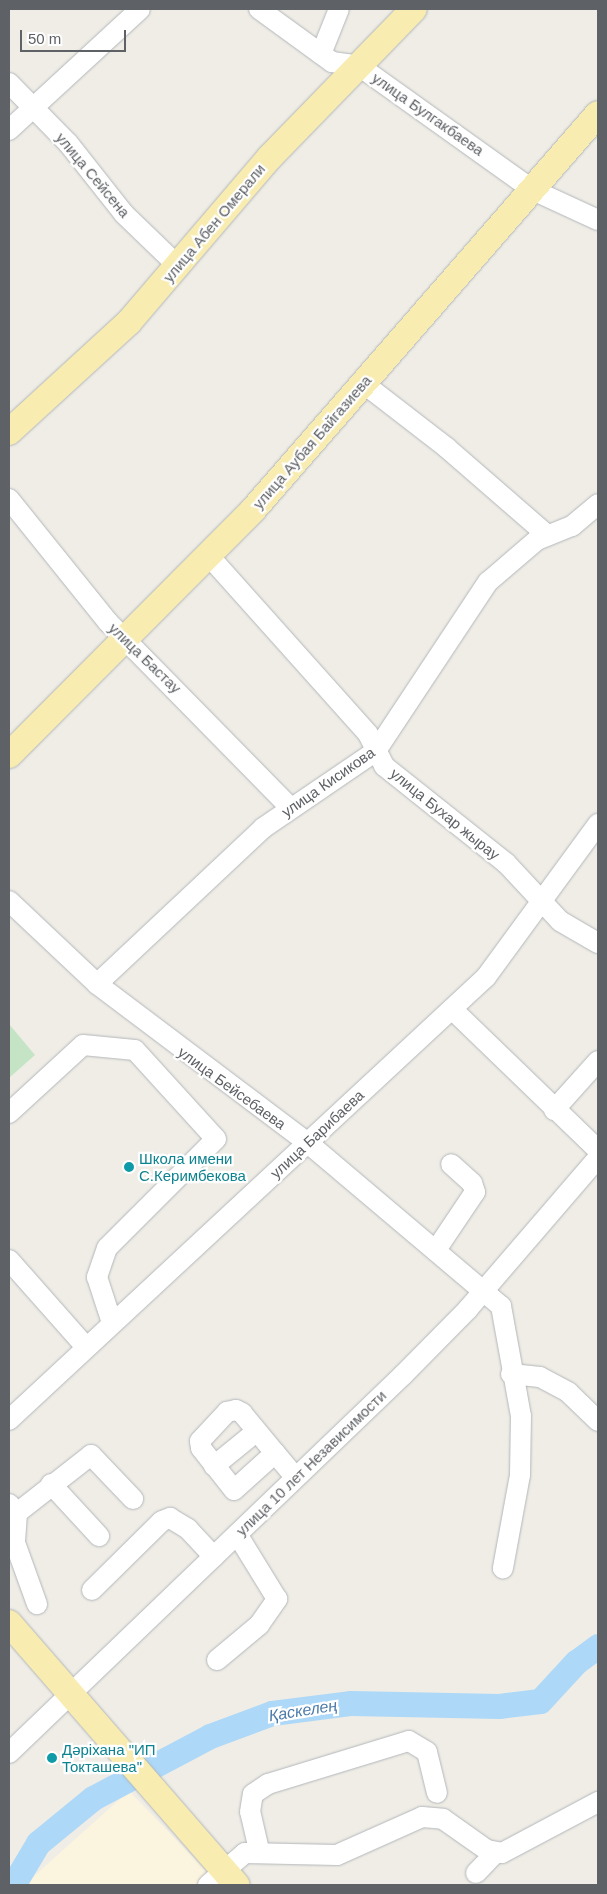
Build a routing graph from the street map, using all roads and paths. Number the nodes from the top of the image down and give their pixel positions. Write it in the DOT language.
graph roads {
  1 [pos="140,9"];
  2 [pos="259,9"];
  3 [pos="339,9"];
  4 [pos="414,9"];
  5 [pos="321,54"];
  6 [pos="359,66"];
  7 [pos="9,83"];
  8 [pos="33,107"];
  9 [pos="598,114"];
  10 [pos="9,130"];
  11 [pos="533,190"];
  12 [pos="598,220"];
  13 [pos="178,266"];
  14 [pos="363,383"];
  15 [pos="9,432"];
  16 [pos="9,499"];
  17 [pos="598,504"];
  18 [pos="547,535"];
  19 [pos="209,556"];
  20 [pos="126,640"];
  21 [pos="376,751"];
  22 [pos="9,755"];
  23 [pos="290,808"];
  24 [pos="598,824"];
  25 [pos="9,901"];
  26 [pos="543,902"];
  27 [pos="598,943"];
  28 [pos="97,984"];
  29 [pos="452,1010"];
  30 [pos="598,1061"];
  31 [pos="554,1110"];
  32 [pos="9,1113"];
  33 [pos="308,1143"];
  34 [pos="598,1150"];
  35 [pos="598,1158"];
  36 [pos="451,1164"];
  37 [pos="436,1250"];
  38 [pos="9,1260"];
  39 [pos="483,1289"];
  40 [pos="112,1323"];
  41 [pos="86,1347"];
  42 [pos="511,1374"];
  43 [pos="9,1420"];
  44 [pos="598,1421"];
  45 [pos="256,1431"];
  46 [pos="275,1453"];
  47 [pos="214,1466"];
  48 [pos="295,1478"];
  49 [pos="51,1484"];
  50 [pos="133,1499"];
  51 [pos="13,1508"];
  52 [pos="238,1534"];
  53 [pos="99,1536"];
  54 [pos="214,1557"];
  55 [pos="503,1568"];
  56 [pos="92,1590"];
  57 [pos="37,1604"];
  58 [pos="9,1622"];
  59 [pos="217,1660"];
  60 [pos="71,1693"];
  61 [pos="9,1753"];
  62 [pos="437,1793"];
  63 [pos="598,1802"];
  64 [pos="259,1850"];
  65 [pos="494,1853"];
  66 [pos="476,1874"];
  67 [pos="223,1880"];
  1 -- 8 [label="street"];
  2 -- 5 [label="street, улица Булгакбаева"];
  3 -- 5 [label="street"];
  4 -- 6 [label="main road, улица Абен Омерали"];
  5 -- 6 [label="street, улица Булгакбаева"];
  6 -- 11 [label="street, улица Булгакбаева"];
  6 -- 13 [label="main road, улица Абен Омерали"];
  7 -- 8 [label="street, улица Сейсена"];
  8 -- 10 [label="street"];
  8 -- 13 [label="street, улица Сейсена"];
  9 -- 11 [label="main road, улица Аубая Байгазиева"];
  11 -- 12 [label="street, улица Булгакбаева"];
  11 -- 14 [label="main road, улица Аубая Байгазиева"];
  13 -- 15 [label="main road, улица Абен Омерали"];
  14 -- 18 [label="street"];
  14 -- 19 [label="main road, улица Аубая Байгазиева"];
  16 -- 20 [label="street, улица Бастау"];
  17 -- 18 [label="street, улица Кисикова"];
  18 -- 21 [label="street, улица Кисикова"];
  19 -- 20 [label="main road, улица Аубая Байгазиева"];
  19 -- 21 [label="street, улица Бухар жырау"];
  20 -- 22 [label="main road, улица Аубая Байгазиева"];
  20 -- 23 [label="street, улица Бастау"];
  21 -- 23 [label="street, улица Кисикова"];
  21 -- 26 [label="street, улица Бухар жырау"];
  23 -- 28 [label="street, улица Кисикова"];
  24 -- 26 [label="street, улица Барибаева"];
  25 -- 28 [label="street, улица Бейсебаева"];
  26 -- 27 [label="street, улица Бухар жырау"];
  26 -- 29 [label="street, улица Барибаева"];
  28 -- 33 [label="street, улица Бейсебаева"];
  29 -- 31 [label="street"];
  29 -- 33 [label="street, улица Барибаева"];
  30 -- 31 [label="street"];
  31 -- 34 [label="street"];
  32 -- 40 [label="street"];
  33 -- 37 [label="street, улица Бейсебаева"];
  33 -- 40 [label="street, улица Барибаева"];
  35 -- 39 [label="street, улица 10 лет Независимости"];
  36 -- 37 [label="street"];
  37 -- 39 [label="street, улица Бейсебаева"];
  38 -- 41 [label="street"];
  39 -- 42 [label="street, улица Бейсебаева"];
  39 -- 48 [label="street, улица 10 лет Независимости"];
  40 -- 41 [label="street, улица Барибаева"];
  41 -- 43 [label="street, улица Барибаева"];
  42 -- 44 [label="street"];
  42 -- 55 [label="street, улица Бейсебаева"];
  45 -- 46 [label="street"];
  45 -- 47 [label="street"];
  45 -- 47 [label="street"];
  46 -- 47 [label="street"];
  46 -- 48 [label="street"];
  48 -- 52 [label="street, улица 10 лет Независимости"];
  49 -- 50 [label="street"];
  49 -- 51 [label="street"];
  49 -- 53 [label="street"];
  51 -- 57 [label="street"];
  52 -- 54 [label="street, улица 10 лет Независимости"];
  52 -- 59 [label="street"];
  54 -- 56 [label="street"];
  54 -- 60 [label="street, улица 10 лет Независимости"];
  58 -- 60 [label="main road"];
  60 -- 61 [label="street, улица 10 лет Независимости"];
  60 -- 67 [label="main road"];
  62 -- 64 [label="street"];
  63 -- 65 [label="street"];
  64 -- 65 [label="street"];
  64 -- 67 [label="street"];
  65 -- 66 [label="street"];
}
